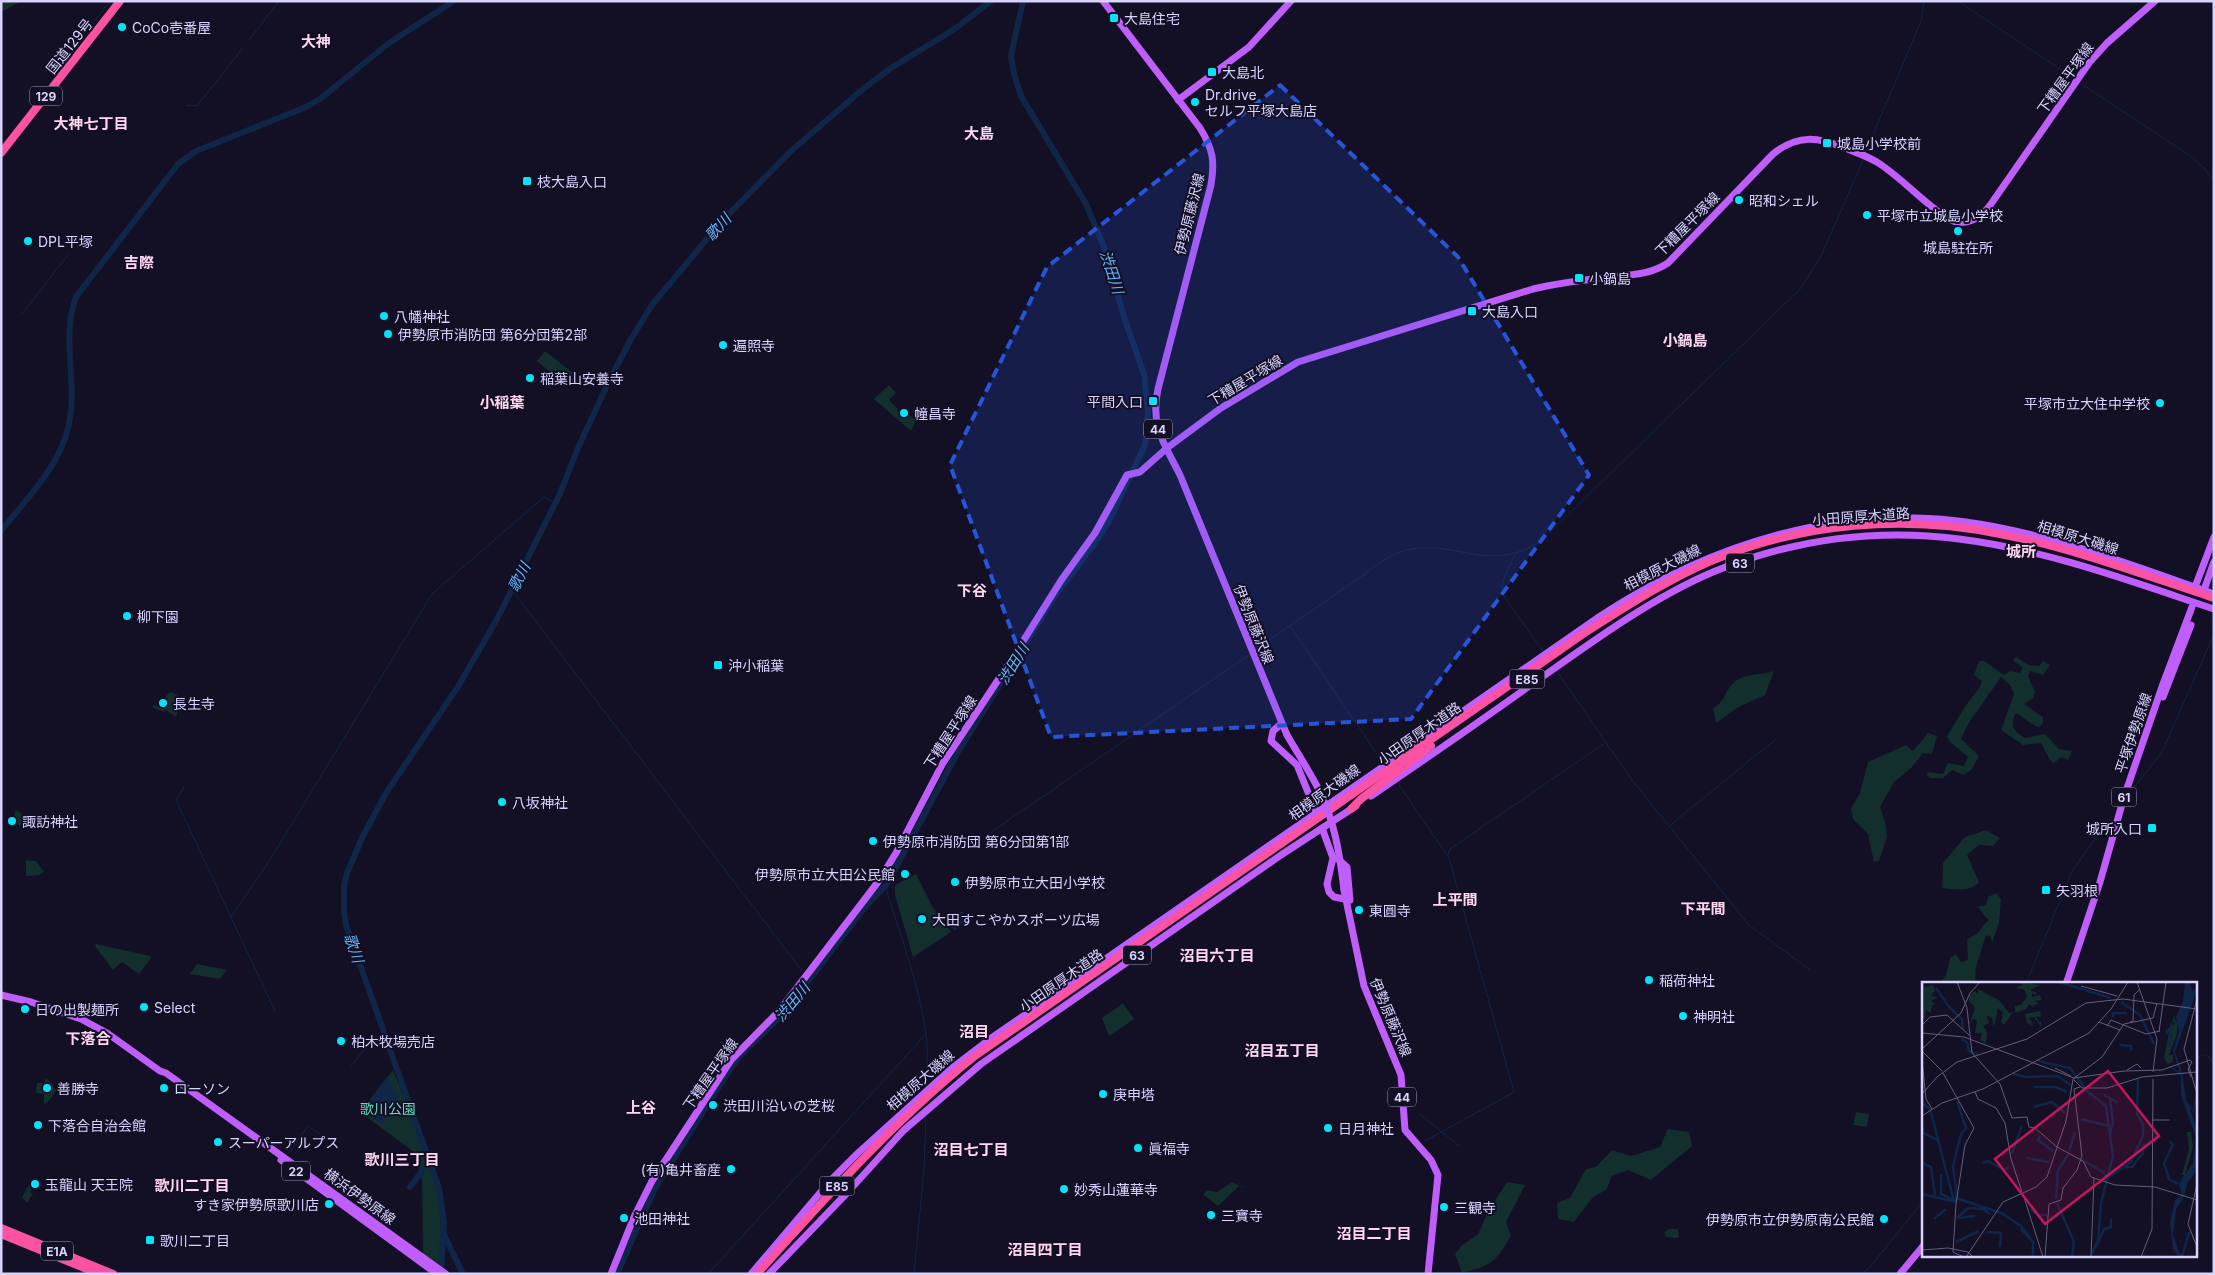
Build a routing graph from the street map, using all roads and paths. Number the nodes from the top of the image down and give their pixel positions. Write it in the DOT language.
graph roads {
  1 [pos="115,1"];
  2 [pos="120,1"];
  3 [pos="1103,1"];
  4 [pos="1292,1"];
  5 [pos="2155,1"];
  6 [pos="1178,100"];
  7 [pos="1,146"];
  8 [pos="1,153"];
  9 [pos="1167,448"];
  10 [pos="2214,537"];
  11 [pos="2214,548"];
  12 [pos="2214,562"];
  13 [pos="2200,587"];
  14 [pos="2214,594"];
  15 [pos="2214,598"];
  16 [pos="2214,603"];
  17 [pos="2194,604"];
  18 [pos="2214,609"];
  19 [pos="2153,714"];
  20 [pos="1281,724"];
  21 [pos="1428,745"];
  22 [pos="1351,809"];
  23 [pos="1316,812"];
  24 [pos="1322,828"];
  25 [pos="1333,858"];
  26 [pos="1345,899"];
  27 [pos="2067,982"];
  28 [pos="1,995"];
  29 [pos="925,1101"];
  30 [pos="1,1228"];
  31 [pos="1,1234"];
  32 [pos="1922,1247"];
  33 [pos="437,1271"];
  34 [pos="99,1274"];
  35 [pos="113,1274"];
  36 [pos="446,1274"];
  37 [pos="612,1274"];
  38 [pos="751,1274"];
  39 [pos="757,1274"];
  40 [pos="762,1274"];
  41 [pos="769,1274"];
  42 [pos="1428,1274"];
  43 [pos="1900,1274"];
  1 -- 7 [label="highway, 国道129号 / 129"];
  2 -- 8 [label="highway, 国道129号 / 129"];
  3 -- 6 [label="main road, 伊勢原藤沢線 / 44"];
  4 -- 6 [label="main road"];
  5 -- 9 [label="main road, 下糟屋平塚線"];
  6 -- 9 [label="main road, 伊勢原藤沢線 / 44"];
  9 -- 20 [label="main road, 伊勢原藤沢線 / 44"];
  9 -- 37 [label="main road, 下糟屋平塚線"];
  10 -- 13 [label="main road"];
  11 -- 13 [label="main road"];
  12 -- 13 [label="main road"];
  13 -- 14 [label="main road, 63"];
  13 -- 23 [label="main road, 相模原大磯線 / 63"];
  15 -- 21 [label="highway, 小田原厚木道路 / E85"];
  16 -- 21 [label="highway, 小田原厚木道路 / E85"];
  17 -- 18 [label="main road, 相模原大磯線 / 63"];
  17 -- 19 [label="main road"];
  17 -- 19 [label="main road, 平塚伊勢原線 / 61"];
  17 -- 22 [label="main road, 相模原大磯線 / 63"];
  19 -- 27 [label="main road, 平塚伊勢原線 / 61"];
  20 -- 23 [label="main road"];
  20 -- 26 [label="main road, 伊勢原藤沢線 / 44, bridge"];
  21 -- 22 [label="highway"];
  21 -- 23 [label="highway, E85"];
  21 -- 29 [label="highway, 小田原厚木道路 / E85"];
  22 -- 24 [label="main road, 相模原大磯線 / 63"];
  23 -- 29 [label="main road, 相模原大磯線 / 63"];
  24 -- 25 [label="main road"];
  24 -- 29 [label="main road, 相模原大磯線 / 63"];
  25 -- 26 [label="main road"];
  25 -- 26 [label="main road"];
  26 -- 42 [label="main road, 伊勢原藤沢線 / 44"];
  28 -- 33 [label="main road, 横浜伊勢原線 / 22"];
  29 -- 38 [label="main road, 相模原大磯線 / 63"];
  29 -- 39 [label="highway, 小田原厚木道路 / E85"];
  29 -- 40 [label="highway, 小田原厚木道路 / E85"];
  29 -- 41 [label="main road, 相模原大磯線 / 63"];
  30 -- 35 [label="highway, E1A"];
  31 -- 34 [label="highway, E1A"];
  32 -- 43 [label="main road"];
  33 -- 36 [label="main road, 横浜伊勢原線 / 22"];
}
